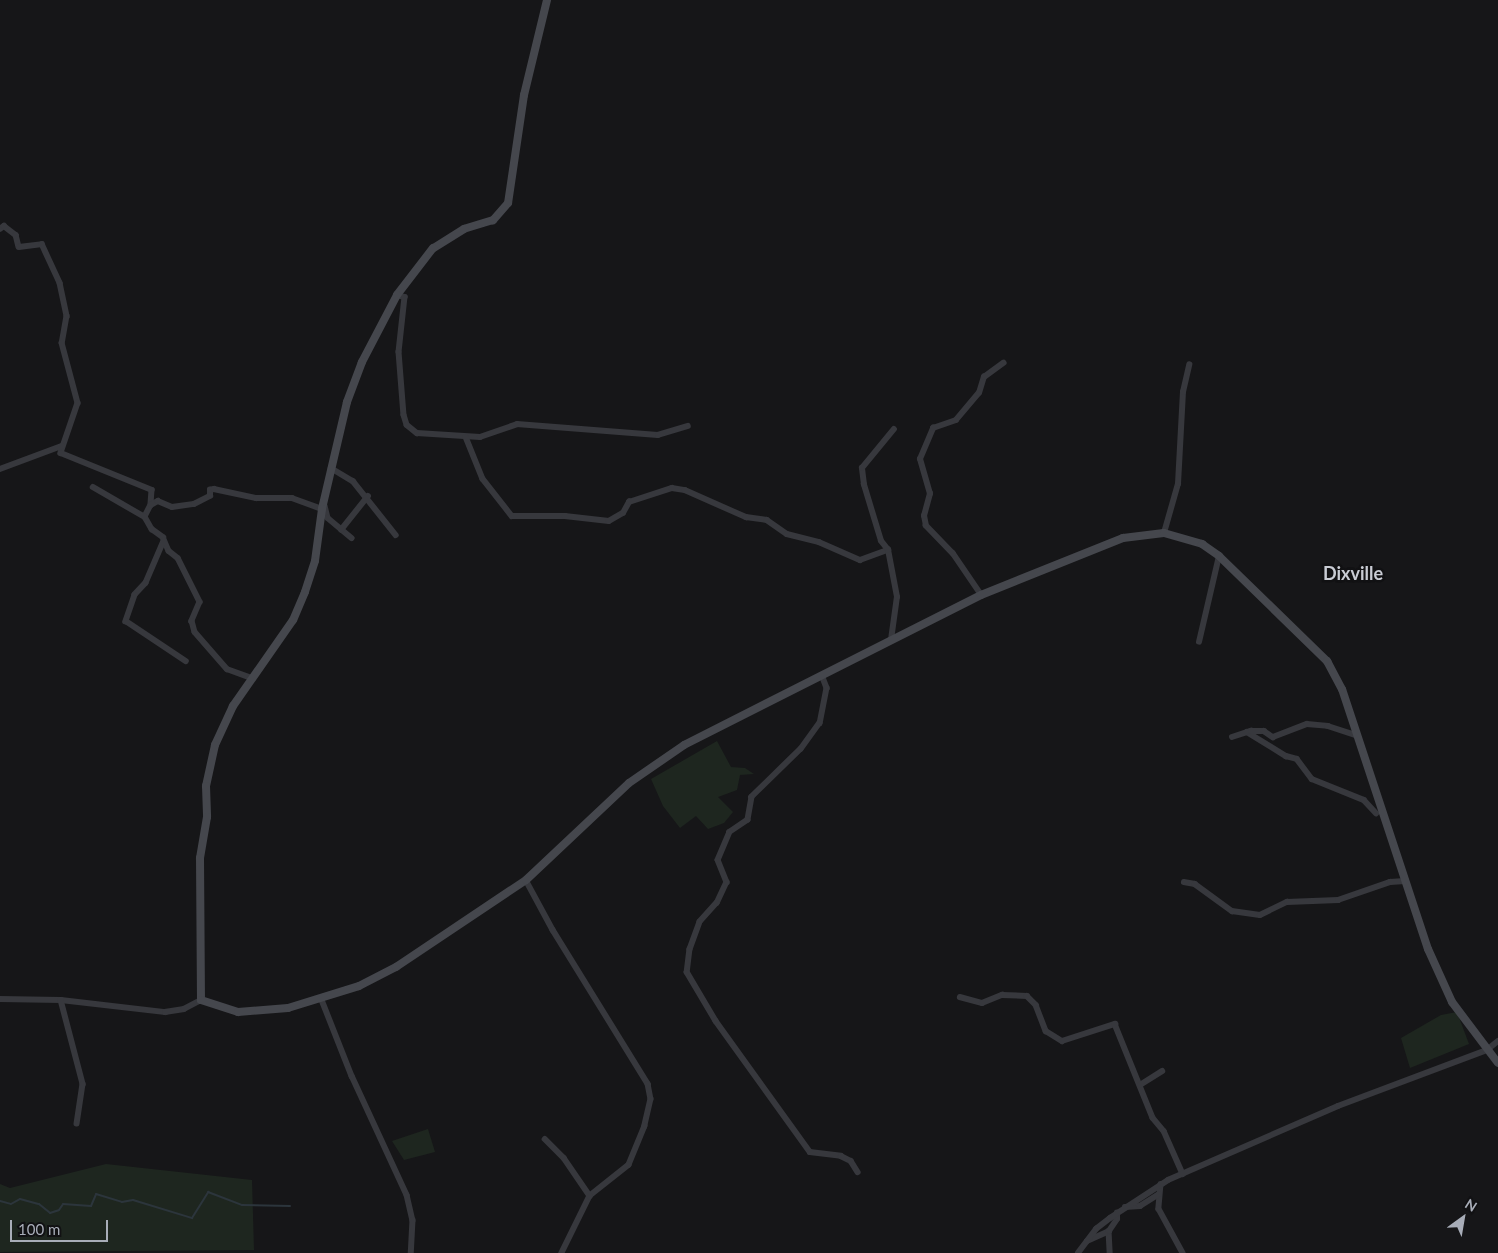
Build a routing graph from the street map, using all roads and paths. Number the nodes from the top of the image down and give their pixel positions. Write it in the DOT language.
graph roads {
  1 [pos="547,0"];
  2 [pos="0,229"];
  3 [pos="397,295"];
  4 [pos="1003,363"];
  5 [pos="1189,365"];
  6 [pos="688,426"];
  7 [pos="894,429"];
  8 [pos="466,437"];
  9 [pos="62,446"];
  10 [pos="331,468"];
  11 [pos="0,469"];
  12 [pos="93,487"];
  13 [pos="368,496"];
  14 [pos="151,504"];
  15 [pos="323,505"];
  16 [pos="145,517"];
  17 [pos="341,530"];
  18 [pos="1164,533"];
  19 [pos="396,535"];
  20 [pos="352,538"];
  21 [pos="164,541"];
  22 [pos="888,550"];
  23 [pos="1219,556"];
  24 [pos="981,595"];
  25 [pos="891,640"];
  26 [pos="1199,642"];
  27 [pos="186,661"];
  28 [pos="822,675"];
  29 [pos="252,678"];
  30 [pos="1247,732"];
  31 [pos="1356,735"];
  32 [pos="1232,737"];
  33 [pos="1376,813"];
  34 [pos="526,880"];
  35 [pos="1405,881"];
  36 [pos="1184,882"];
  37 [pos="960,997"];
  38 [pos="61,1000"];
  39 [pos="200,1000"];
  40 [pos="322,1000"];
  41 [pos="1,1001"];
  42 [pos="1498,1041"];
  43 [pos="1487,1050"];
  44 [pos="1498,1063"];
  45 [pos="1162,1071"];
  46 [pos="1140,1085"];
  47 [pos="77,1124"];
  48 [pos="545,1139"];
  49 [pos="858,1172"];
  50 [pos="1183,1174"];
  51 [pos="1161,1184"];
  52 [pos="1159,1194"];
  53 [pos="590,1196"];
  54 [pos="1126,1207"];
  55 [pos="1117,1214"];
  56 [pos="1109,1231"];
  57 [pos="1086,1242"];
  58 [pos="411,1253"];
  59 [pos="562,1253"];
  60 [pos="1078,1253"];
  61 [pos="1110,1253"];
  62 [pos="1183,1253"];
  1 -- 3 [label="main road"];
  2 -- 9 [label="street"];
  3 -- 8 [label="street"];
  3 -- 10 [label="main road"];
  4 -- 24 [label="street"];
  5 -- 18 [label="street"];
  6 -- 8 [label="street"];
  7 -- 22 [label="street"];
  8 -- 22 [label="street"];
  9 -- 11 [label="street"];
  9 -- 14 [label="street"];
  10 -- 13 [label="street"];
  10 -- 15 [label="main road"];
  12 -- 16 [label="street"];
  13 -- 17 [label="street"];
  13 -- 19 [label="street"];
  14 -- 15 [label="street"];
  14 -- 16 [label="street"];
  15 -- 17 [label="street"];
  15 -- 29 [label="main road"];
  16 -- 21 [label="street"];
  17 -- 20 [label="street"];
  18 -- 23 [label="main road"];
  18 -- 24 [label="main road"];
  21 -- 27 [label="street"];
  21 -- 29 [label="street"];
  22 -- 25 [label="street"];
  23 -- 26 [label="street"];
  23 -- 31 [label="main road"];
  24 -- 25 [label="main road"];
  25 -- 28 [label="main road"];
  28 -- 34 [label="main road"];
  28 -- 49 [label="street"];
  29 -- 39 [label="main road"];
  30 -- 31 [label="street"];
  30 -- 32 [label="street"];
  30 -- 33 [label="street"];
  31 -- 35 [label="main road"];
  34 -- 40 [label="main road"];
  34 -- 53 [label="street"];
  35 -- 36 [label="street"];
  35 -- 43 [label="main road"];
  37 -- 46 [label="street"];
  38 -- 39 [label="street"];
  38 -- 41 [label="street"];
  38 -- 47 [label="street"];
  39 -- 40 [label="main road"];
  40 -- 58 [label="street"];
  42 -- 43 [label="street"];
  43 -- 44 [label="main road"];
  43 -- 50 [label="street"];
  45 -- 46 [label="street"];
  46 -- 50 [label="street"];
  48 -- 53 [label="street"];
  50 -- 51 [label="street"];
  51 -- 52 [label="street"];
  51 -- 54 [label="street"];
  52 -- 54 [label="street"];
  52 -- 62 [label="street"];
  53 -- 59 [label="street"];
  54 -- 55 [label="street"];
  55 -- 56 [label="street"];
  55 -- 57 [label="street"];
  56 -- 57 [label="street"];
  56 -- 61 [label="street"];
  57 -- 60 [label="street"];
}
